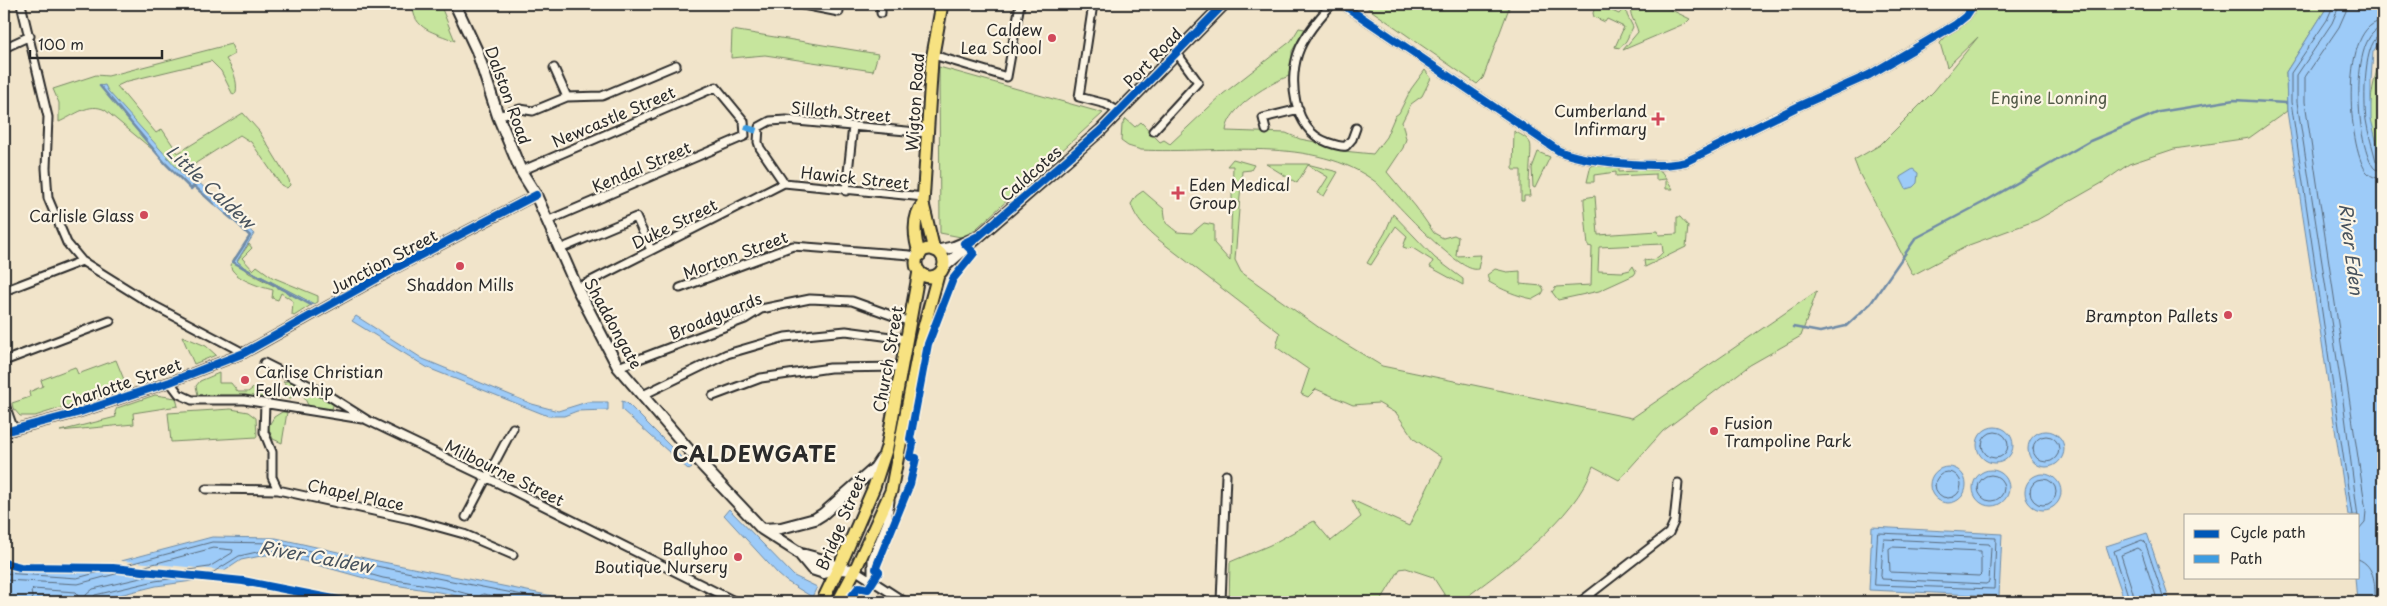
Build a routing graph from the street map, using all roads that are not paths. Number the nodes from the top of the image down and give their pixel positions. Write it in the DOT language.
graph roads {
  1 [pos="21,4"];
  2 [pos="455,4"];
  3 [pos="798,4"];
  4 [pos="881,4"];
  5 [pos="942,4"];
  6 [pos="1020,4"];
  7 [pos="1093,4"];
  8 [pos="1224,4"];
  9 [pos="1332,4"];
  10 [pos="1342,4"];
  11 [pos="1974,4"];
  12 [pos="818,6"];
  13 [pos="839,12"];
  14 [pos="881,13"];
  15 [pos="30,36"];
  16 [pos="4,48"];
  17 [pos="1176,52"];
  18 [pos="932,56"];
  19 [pos="676,65"];
  20 [pos="554,68"];
  21 [pos="567,97"];
  22 [pos="1299,109"];
  23 [pos="1118,112"];
  24 [pos="498,116"];
  25 [pos="853,126"];
  26 [pos="1356,128"];
  27 [pos="1101,130"];
  28 [pos="1266,130"];
  29 [pos="1153,131"];
  30 [pos="928,133"];
  31 [pos="745,136"];
  32 [pos="521,171"];
  33 [pos="784,183"];
  34 [pos="846,191"];
  35 [pos="536,196"];
  36 [pos="924,200"];
  37 [pos="547,221"];
  38 [pos="976,237"];
  39 [pos="560,249"];
  40 [pos="651,250"];
  41 [pos="935,250"];
  42 [pos="918,256"];
  43 [pos="82,261"];
  44 [pos="919,271"];
  45 [pos="941,271"];
  46 [pos="576,288"];
  47 [pos="680,288"];
  48 [pos="4,291"];
  49 [pos="110,321"];
  50 [pos="910,322"];
  51 [pos="906,340"];
  52 [pos="244,353"];
  53 [pos="4,361"];
  54 [pos="264,363"];
  55 [pos="618,367"];
  56 [pos="902,367"];
  57 [pos="170,382"];
  58 [pos="641,396"];
  59 [pos="713,396"];
  60 [pos="4,402"];
  61 [pos="265,403"];
  62 [pos="367,420"];
  63 [pos="513,428"];
  64 [pos="14,430"];
  65 [pos="4,432"];
  66 [pos="900,449"];
  67 [pos="885,453"];
  68 [pos="1226,475"];
  69 [pos="488,478"];
  70 [pos="1678,483"];
  71 [pos="206,489"];
  72 [pos="278,490"];
  73 [pos="891,491"];
  74 [pos="466,517"];
  75 [pos="762,529"];
  76 [pos="513,555"];
  77 [pos="839,569"];
  78 [pos="855,570"];
  79 [pos="872,580"];
  80 [pos="736,602"];
  81 [pos="822,602"];
  82 [pos="838,602"];
  83 [pos="905,602"];
  84 [pos="1221,602"];
  85 [pos="1580,602"];
  1 -- 15 [label="street"];
  2 -- 24 [label="main road, Dalston Road"];
  3 -- 12 [label="street"];
  4 -- 14 [label="street"];
  5 -- 18 [label="main road, Wigton Road"];
  6 -- 18 [label="street"];
  7 -- 23 [label="street"];
  8 -- 17 [label="main road, Port Road"];
  9 -- 22 [label="street"];
  10 -- 11 [label="street"];
  12 -- 13 [label="street"];
  15 -- 16 [label="street"];
  15 -- 43 [label="street"];
  17 -- 23 [label="main road, Port Road"];
  17 -- 29 [label="street"];
  18 -- 30 [label="main road, Wigton Road"];
  19 -- 21 [label="street"];
  20 -- 21 [label="street"];
  21 -- 24 [label="street"];
  22 -- 26 [label="street"];
  22 -- 28 [label="street"];
  23 -- 27 [label="main road, Port Road"];
  24 -- 32 [label="main road, Dalston Road"];
  25 -- 30 [label="street, Silloth Street"];
  25 -- 33 [label="street, Silloth Street"];
  25 -- 34 [label="street"];
  27 -- 38 [label="main road, Caldcotes"];
  30 -- 36 [label="main road, Wigton Road"];
  31 -- 32 [label="street, Newcastle Street"];
  31 -- 37 [label="street, Kendal Street"];
  32 -- 35 [label="main road, Dalston Road"];
  33 -- 34 [label="street, Hawick Street"];
  33 -- 40 [label="street, Duke Street"];
  34 -- 36 [label="street, Hawick Street"];
  35 -- 37 [label="main road, Shaddongate"];
  35 -- 52 [label="street, Junction Street"];
  36 -- 41 [label="main road, Wigton Road"];
  36 -- 42 [label="main road, Wigton Road"];
  37 -- 39 [label="main road, Shaddongate"];
  38 -- 41 [label="main road, Caldcotes"];
  38 -- 45 [label="main road, Caldcotes"];
  39 -- 40 [label="street"];
  39 -- 46 [label="main road, Shaddongate"];
  40 -- 46 [label="street, Duke Street"];
  41 -- 42 [label="main road"];
  41 -- 45 [label="main road"];
  42 -- 44 [label="main road"];
  42 -- 47 [label="street, Morton Street"];
  43 -- 48 [label="street"];
  43 -- 52 [label="street"];
  44 -- 45 [label="main road"];
  44 -- 50 [label="main road, Church Street"];
  45 -- 66 [label="main road, Church Street"];
  46 -- 55 [label="main road, Shaddongate"];
  49 -- 53 [label="street"];
  50 -- 51 [label="main road, Church Street"];
  50 -- 55 [label="street, Broadguards"];
  51 -- 56 [label="main road, Church Street"];
  51 -- 58 [label="street"];
  52 -- 57 [label="street, Charlotte Street"];
  54 -- 62 [label="street, Milbourne Street"];
  55 -- 58 [label="main road, Shaddongate"];
  56 -- 59 [label="street"];
  56 -- 67 [label="main road, Church Street"];
  57 -- 61 [label="street"];
  57 -- 64 [label="street, Charlotte Street"];
  58 -- 75 [label="main road, Shaddongate"];
  60 -- 64 [label="street"];
  61 -- 62 [label="street"];
  61 -- 72 [label="street"];
  62 -- 69 [label="street, Milbourne Street"];
  63 -- 69 [label="street"];
  64 -- 65 [label="street, Charlotte Street"];
  66 -- 73 [label="main road, Bridge Street"];
  67 -- 75 [label="main road"];
  67 -- 77 [label="main road, Bridge Street"];
  68 -- 84 [label="street"];
  69 -- 74 [label="street"];
  69 -- 80 [label="street, Milbourne Street"];
  70 -- 85 [label="street"];
  71 -- 72 [label="street, Chapel Place"];
  72 -- 76 [label="street, Chapel Place"];
  73 -- 78 [label="main road, Bridge Street"];
  73 -- 79 [label="street, Bridge Street"];
  75 -- 77 [label="main road, Shaddongate"];
  77 -- 78 [label="main road, Shaddongate"];
  77 -- 81 [label="main road, Bridge Street"];
  78 -- 79 [label="street"];
  78 -- 82 [label="main road, Bridge Street"];
  79 -- 83 [label="street"];
}
